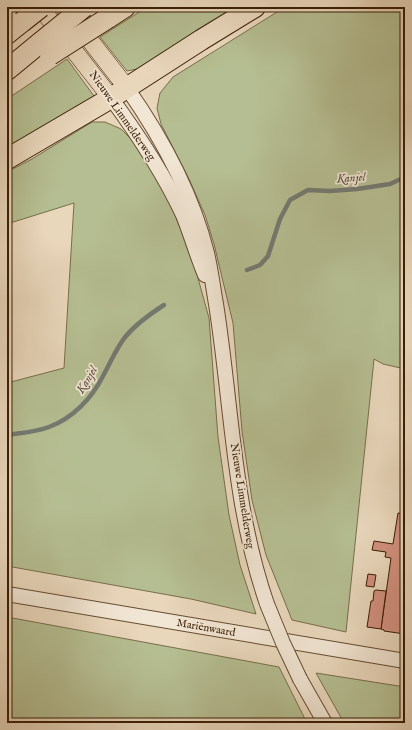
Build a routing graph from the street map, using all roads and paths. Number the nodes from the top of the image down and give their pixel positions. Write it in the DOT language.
graph roads {
  1 [pos="40,7"];
  2 [pos="64,7"];
  3 [pos="84,7"];
  4 [pos="125,7"];
  5 [pos="255,7"];
  6 [pos="13,18"];
  7 [pos="45,49"];
  8 [pos="9,68"];
  9 [pos="119,93"];
  10 [pos="7,159"];
  11 [pos="216,302"];
  12 [pos="7,594"];
  13 [pos="405,661"];
  14 [pos="325,723"];
  1 -- 6 [label="highway, bridge"];
  1 -- 9 [label="main road, Nieuwe Limmelderweg"];
  2 -- 9 [label="main road, Nieuwe Limmelderweg"];
  3 -- 7 [label="highway, bridge"];
  4 -- 7 [label="highway, bridge"];
  5 -- 9 [label="highway"];
  7 -- 8 [label="highway"];
  9 -- 10 [label="highway"];
  9 -- 11 [label="street, Nieuwe Limmelderweg"];
  9 -- 11 [label="street, Nieuwe Limmelderweg"];
  11 -- 14 [label="street, Nieuwe Limmelderweg, bridge"];
  12 -- 13 [label="street, Mariënwaard"];
}
